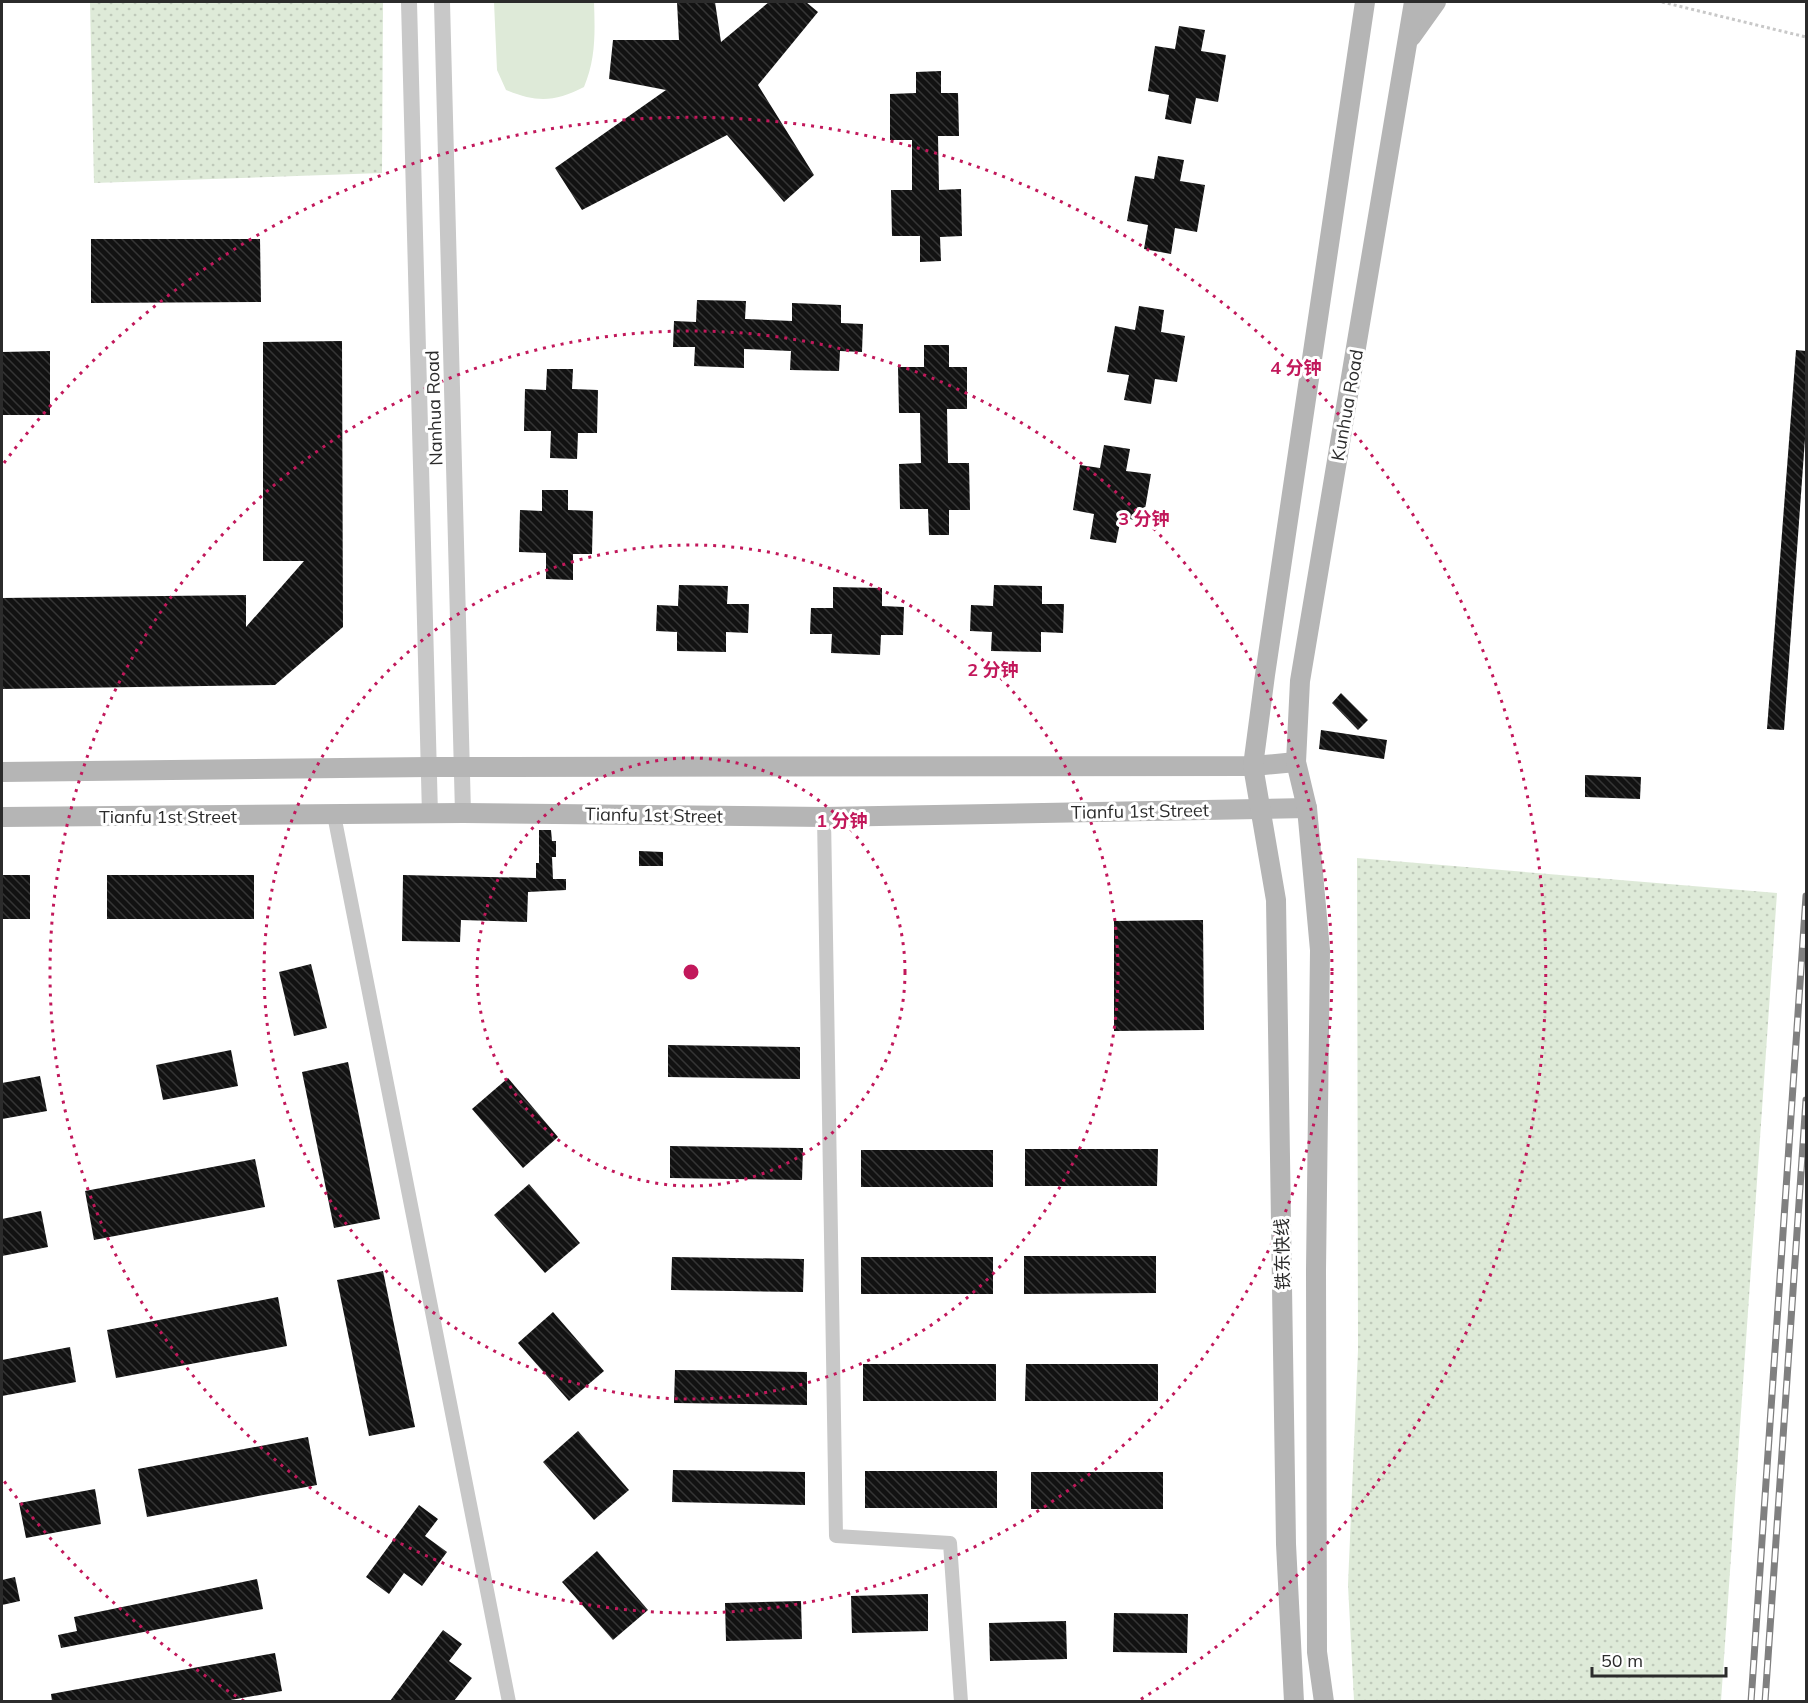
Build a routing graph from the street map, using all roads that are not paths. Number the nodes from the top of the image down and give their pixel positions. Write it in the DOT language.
graph roads {
  1 [pos="410,2"];
  2 [pos="442,2"];
  3 [pos="1365,2"];
  4 [pos="1414,2"];
  5 [pos="1436,2"];
  6 [pos="1408,42"];
  7 [pos="1296,762"];
  8 [pos="1254,766"];
  9 [pos="429,767"];
  10 [pos="463,768"];
  11 [pos="2,772"];
  12 [pos="1260,808"];
  13 [pos="1307,808"];
  14 [pos="464,813"];
  15 [pos="430,814"];
  16 [pos="334,815"];
  17 [pos="2,817"];
  18 [pos="824,817"];
  19 [pos="509,1701"];
  20 [pos="961,1701"];
  21 [pos="1294,1701"];
  22 [pos="1324,1701"];
  1 -- 9 [label="street"];
  2 -- 10 [label="street, Nanhua Road"];
  3 -- 8 [label="main road"];
  4 -- 6 [label="main road, Kunhua Road"];
  5 -- 6 [label="main road"];
  6 -- 7 [label="main road, Kunhua Road"];
  7 -- 8 [label="main road"];
  7 -- 13 [label="main road, Kunhua Road"];
  8 -- 10 [label="main road"];
  8 -- 12 [label="main road"];
  9 -- 10 [label="main road"];
  9 -- 11 [label="main road"];
  9 -- 15 [label="street"];
  10 -- 14 [label="street, Nanhua Road"];
  12 -- 13 [label="main road, Tianfu 1st Street"];
  12 -- 18 [label="main road, Tianfu 1st Street"];
  12 -- 21 [label="main road, 铁东快线"];
  13 -- 22 [label="main road, 铁东快线"];
  14 -- 15 [label="main road, Tianfu 1st Street"];
  14 -- 18 [label="main road, Tianfu 1st Street"];
  15 -- 16 [label="main road, Tianfu 1st Street"];
  16 -- 17 [label="main road, Tianfu 1st Street"];
  16 -- 19 [label="street"];
  18 -- 20 [label="street"];
}
